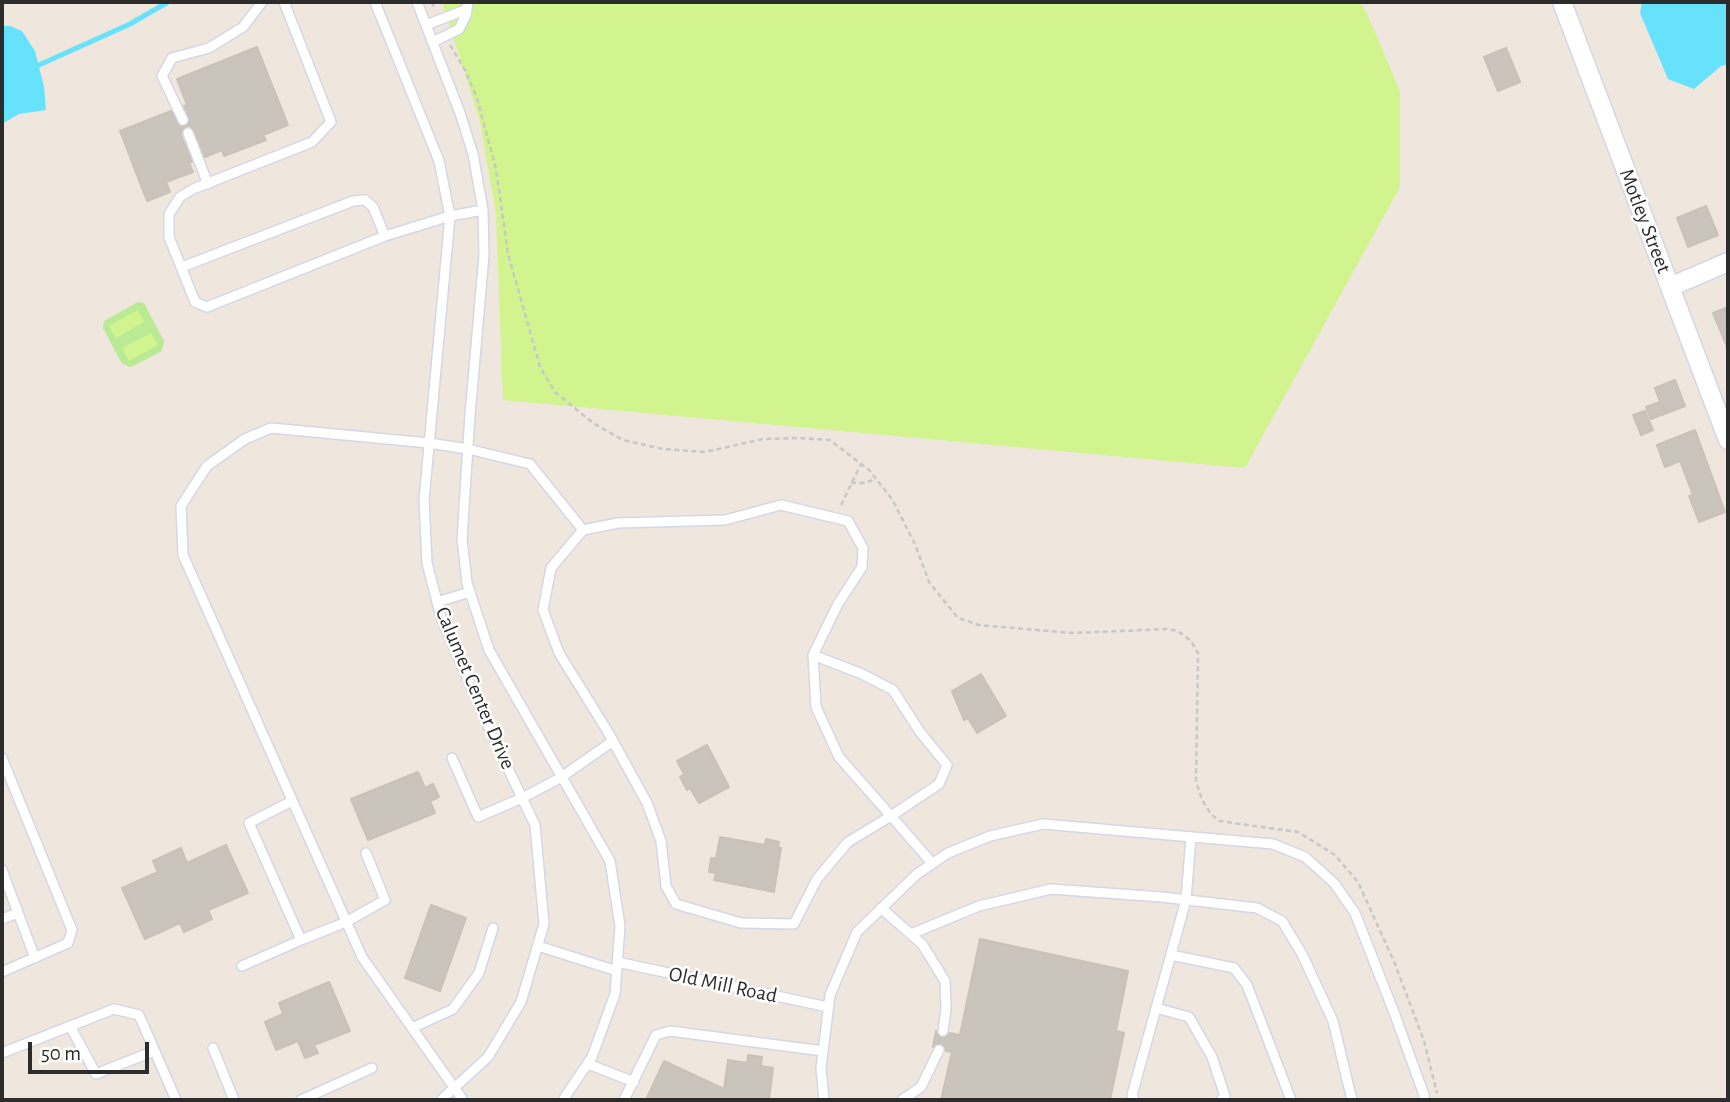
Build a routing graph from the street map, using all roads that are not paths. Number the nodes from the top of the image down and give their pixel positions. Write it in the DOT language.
graph roads {
  1 [pos="262,2"];
  2 [pos="284,2"];
  3 [pos="375,2"];
  4 [pos="417,2"];
  5 [pos="1562,2"];
  6 [pos="467,6"];
  7 [pos="426,25"];
  8 [pos="433,42"];
  9 [pos="183,120"];
  10 [pos="188,133"];
  11 [pos="208,184"];
  12 [pos="483,210"];
  13 [pos="450,216"];
  14 [pos="385,236"];
  15 [pos="1728,262"];
  16 [pos="182,267"];
  17 [pos="1670,286"];
  18 [pos="1728,440"];
  19 [pos="429,443"];
  20 [pos="468,449"];
  21 [pos="583,530"];
  22 [pos="470,592"];
  23 [pos="437,602"];
  24 [pos="813,655"];
  25 [pos="613,741"];
  26 [pos="2,758"];
  27 [pos="452,758"];
  28 [pos="561,778"];
  29 [pos="522,798"];
  30 [pos="292,802"];
  31 [pos="891,816"];
  32 [pos="1191,836"];
  33 [pos="366,853"];
  34 [pos="932,863"];
  35 [pos="2,873"];
  36 [pos="1186,900"];
  37 [pos="881,908"];
  38 [pos="18,913"];
  39 [pos="2,919"];
  40 [pos="346,922"];
  41 [pos="493,928"];
  42 [pos="911,934"];
  43 [pos="301,940"];
  44 [pos="538,946"];
  45 [pos="1171,955"];
  46 [pos="35,958"];
  47 [pos="242,966"];
  48 [pos="617,967"];
  49 [pos="2,972"];
  50 [pos="828,1007"];
  51 [pos="1156,1008"];
  52 [pos="71,1026"];
  53 [pos="412,1028"];
  54 [pos="943,1031"];
  55 [pos="213,1048"];
  56 [pos="939,1050"];
  57 [pos="154,1051"];
  58 [pos="823,1051"];
  59 [pos="2,1053"];
  60 [pos="588,1064"];
  61 [pos="372,1068"];
  62 [pos="634,1082"];
  63 [pos="454,1088"];
  64 [pos="176,1100"];
  65 [pos="234,1100"];
  66 [pos="302,1100"];
  67 [pos="441,1100"];
  68 [pos="463,1100"];
  69 [pos="563,1100"];
  70 [pos="624,1100"];
  71 [pos="824,1100"];
  72 [pos="902,1100"];
  73 [pos="1134,1100"];
  74 [pos="1221,1100"];
  75 [pos="1291,1100"];
  76 [pos="1352,1100"];
  77 [pos="1424,1100"];
  1 -- 9 [label="lane"];
  2 -- 11 [label="lane"];
  3 -- 13 [label="lane, Calumet Center Drive"];
  4 -- 7 [label="lane, Calumet Center Drive"];
  5 -- 17 [label="street, Motley Street"];
  6 -- 7 [label="lane"];
  6 -- 8 [label="lane"];
  7 -- 8 [label="lane, Calumet Center Drive"];
  8 -- 12 [label="lane, Calumet Center Drive"];
  10 -- 11 [label="lane"];
  11 -- 16 [label="lane"];
  12 -- 13 [label="lane"];
  12 -- 20 [label="lane, Calumet Center Drive"];
  13 -- 14 [label="lane"];
  13 -- 19 [label="lane, Calumet Center Drive"];
  14 -- 16 [label="lane"];
  14 -- 16 [label="lane"];
  15 -- 17 [label="street"];
  17 -- 18 [label="street, Motley Street"];
  19 -- 20 [label="lane"];
  19 -- 23 [label="lane, Calumet Center Drive"];
  19 -- 30 [label="lane"];
  20 -- 21 [label="lane"];
  20 -- 22 [label="lane, Calumet Center Drive"];
  21 -- 24 [label="lane"];
  21 -- 25 [label="lane"];
  22 -- 23 [label="lane"];
  22 -- 28 [label="lane, Calumet Center Drive"];
  23 -- 29 [label="lane, Calumet Center Drive"];
  24 -- 31 [label="lane"];
  24 -- 31 [label="lane"];
  25 -- 28 [label="lane"];
  25 -- 31 [label="lane"];
  26 -- 46 [label="lane"];
  27 -- 29 [label="lane"];
  28 -- 29 [label="lane"];
  28 -- 48 [label="lane, Calumet Center Drive"];
  29 -- 44 [label="lane, Calumet Center Drive"];
  30 -- 40 [label="lane"];
  30 -- 43 [label="lane"];
  31 -- 34 [label="lane"];
  32 -- 34 [label="lane"];
  32 -- 36 [label="lane"];
  32 -- 77 [label="lane"];
  33 -- 40 [label="lane"];
  34 -- 37 [label="lane"];
  35 -- 38 [label="lane"];
  36 -- 42 [label="lane"];
  36 -- 45 [label="lane"];
  36 -- 76 [label="lane"];
  37 -- 42 [label="lane"];
  37 -- 50 [label="lane"];
  38 -- 39 [label="lane"];
  38 -- 46 [label="lane"];
  40 -- 43 [label="lane"];
  40 -- 53 [label="lane"];
  41 -- 53 [label="lane"];
  42 -- 54 [label="lane"];
  43 -- 47 [label="lane"];
  44 -- 48 [label="lane, Old Mill Road"];
  44 -- 63 [label="lane, Calumet Center Drive"];
  45 -- 51 [label="lane"];
  45 -- 75 [label="lane"];
  46 -- 49 [label="lane"];
  48 -- 50 [label="lane, Old Mill Road"];
  48 -- 60 [label="lane, Calumet Center Drive"];
  50 -- 58 [label="lane"];
  51 -- 73 [label="lane"];
  51 -- 74 [label="lane"];
  52 -- 57 [label="lane"];
  52 -- 57 [label="lane"];
  52 -- 59 [label="lane"];
  53 -- 63 [label="lane"];
  55 -- 65 [label="lane"];
  56 -- 72 [label="lane"];
  57 -- 64 [label="lane"];
  58 -- 62 [label="lane"];
  58 -- 71 [label="lane"];
  60 -- 62 [label="lane"];
  60 -- 69 [label="lane, Calumet Center Drive"];
  61 -- 66 [label="lane"];
  62 -- 70 [label="lane"];
  63 -- 67 [label="lane, Calumet Center Drive"];
  63 -- 68 [label="lane"];
}
